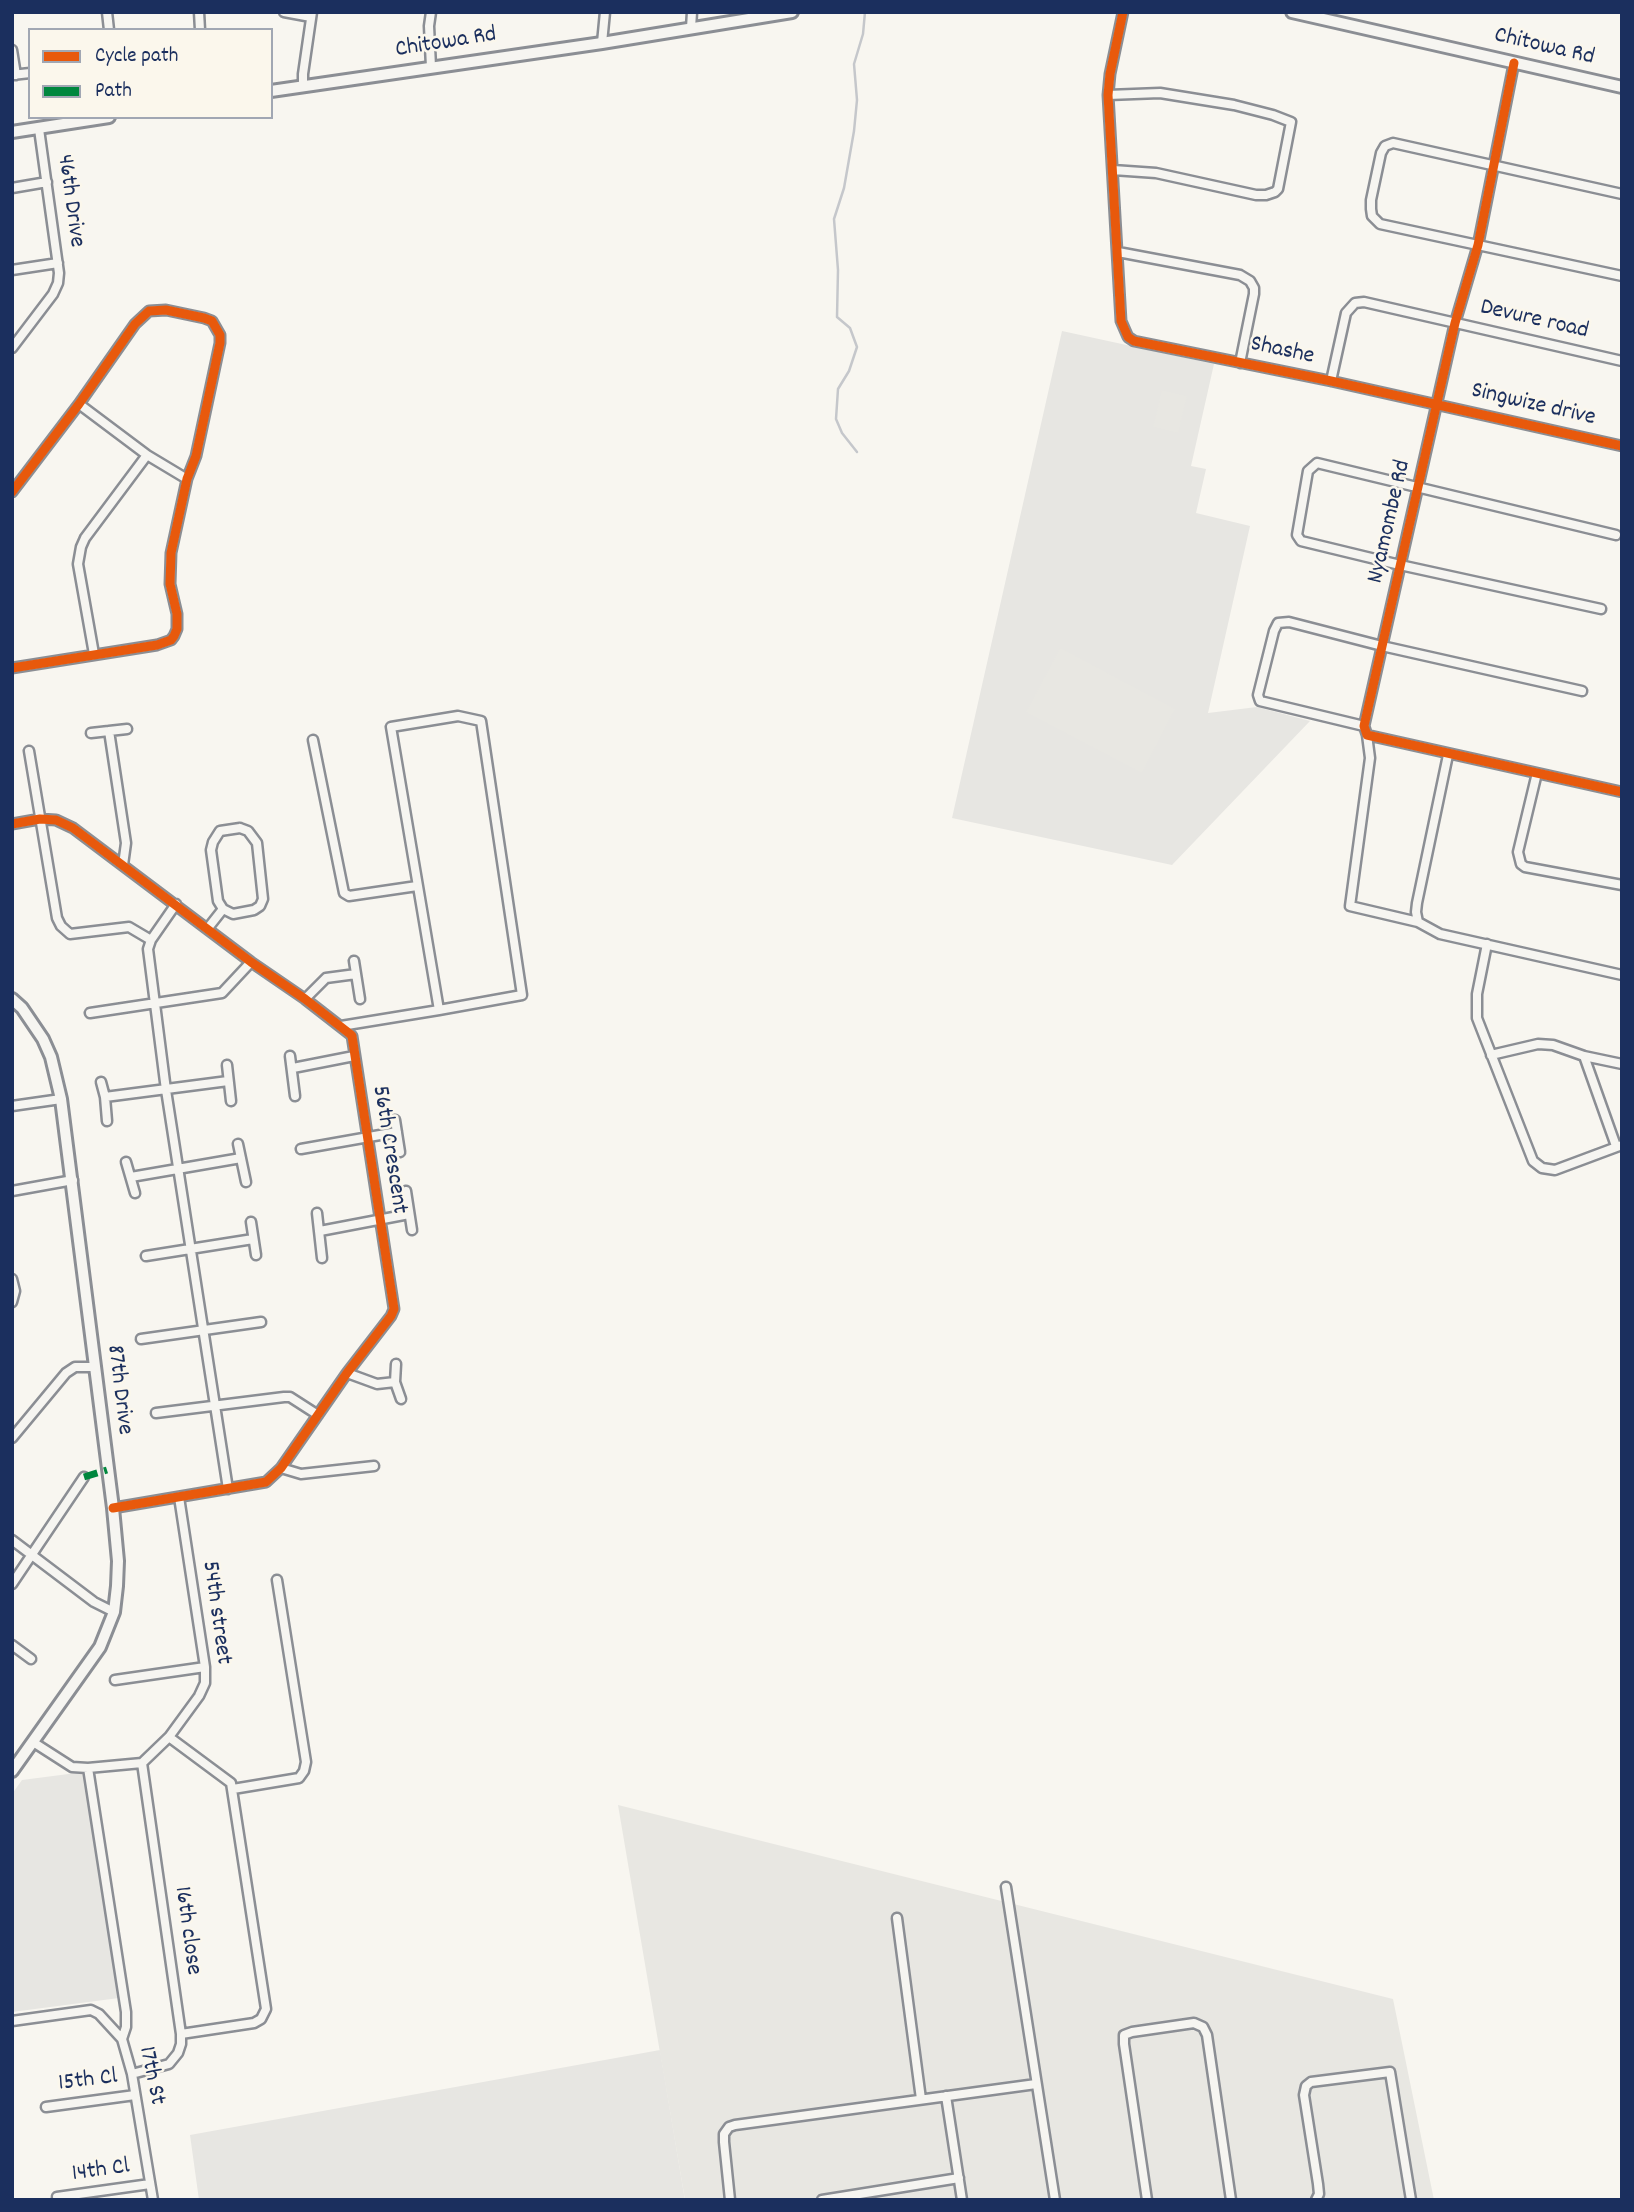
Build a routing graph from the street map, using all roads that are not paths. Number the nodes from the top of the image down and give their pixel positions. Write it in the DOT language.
graph roads {
  1 [pos="284,12"];
  2 [pos="431,12"];
  3 [pos="605,12"];
  4 [pos="692,12"];
  5 [pos="792,12"];
  6 [pos="1123,12"];
  7 [pos="1292,12"];
  8 [pos="311,15"];
  9 [pos="1341,18"];
  10 [pos="691,28"];
  11 [pos="603,43"];
  12 [pos="12,50"];
  13 [pos="1514,63"];
  14 [pos="431,67"];
  15 [pos="14,75"];
  16 [pos="303,86"];
  17 [pos="1622,87"];
  18 [pos="273,91"];
  19 [pos="1108,95"];
  20 [pos="95,119"];
  21 [pos="38,128"];
  22 [pos="12,132"];
  23 [pos="1494,164"];
  24 [pos="1112,170"];
  25 [pos="47,182"];
  26 [pos="12,188"];
  27 [pos="1622,194"];
  28 [pos="1478,245"];
  29 [pos="1118,252"];
  30 [pos="58,263"];
  31 [pos="12,270"];
  32 [pos="1622,276"];
  33 [pos="1455,323"];
  34 [pos="12,348"];
  35 [pos="1622,360"];
  36 [pos="1240,363"];
  37 [pos="1331,381"];
  38 [pos="79,404"];
  39 [pos="1436,404"];
  40 [pos="1622,446"];
  41 [pos="147,455"];
  42 [pos="187,479"];
  43 [pos="1419,486"];
  44 [pos="12,492"];
  45 [pos="1616,535"];
  46 [pos="1401,565"];
  47 [pos="1601,609"];
  48 [pos="1382,646"];
  49 [pos="94,654"];
  50 [pos="12,668"];
  51 [pos="1582,691"];
  52 [pos="127,729"];
  53 [pos="109,731"];
  54 [pos="1365,731"];
  55 [pos="91,733"];
  56 [pos="313,740"];
  57 [pos="29,751"];
  58 [pos="1448,755"];
  59 [pos="1537,773"];
  60 [pos="1622,792"];
  61 [pos="40,819"];
  62 [pos="12,824"];
  63 [pos="123,865"];
  64 [pos="1622,885"];
  65 [pos="417,886"];
  66 [pos="176,904"];
  67 [pos="223,909"];
  68 [pos="1418,922"];
  69 [pos="208,928"];
  70 [pos="150,940"];
  71 [pos="1487,944"];
  72 [pos="354,961"];
  73 [pos="251,962"];
  74 [pos="356,974"];
  75 [pos="1622,975"];
  76 [pos="12,999"];
  77 [pos="305,999"];
  78 [pos="360,999"];
  79 [pos="156,1004"];
  80 [pos="439,1010"];
  81 [pos="90,1013"];
  82 [pos="341,1026"];
  83 [pos="1491,1055"];
  84 [pos="290,1056"];
  85 [pos="354,1056"];
  86 [pos="1584,1056"];
  87 [pos="1622,1064"];
  88 [pos="227,1065"];
  89 [pos="293,1068"];
  90 [pos="228,1081"];
  91 [pos="101,1082"];
  92 [pos="166,1090"];
  93 [pos="295,1096"];
  94 [pos="105,1097"];
  95 [pos="61,1099"];
  96 [pos="231,1101"];
  97 [pos="12,1106"];
  98 [pos="396,1120"];
  99 [pos="107,1121"];
  100 [pos="397,1132"];
  101 [pos="366,1136"];
  102 [pos="238,1144"];
  103 [pos="1619,1145"];
  104 [pos="301,1149"];
  105 [pos="400,1152"];
  106 [pos="241,1158"];
  107 [pos="127,1161"];
  108 [pos="178,1168"];
  109 [pos="131,1177"];
  110 [pos="73,1180"];
  111 [pos="246,1182"];
  112 [pos="12,1191"];
  113 [pos="406,1191"];
  114 [pos="135,1192"];
  115 [pos="317,1213"];
  116 [pos="409,1214"];
  117 [pos="379,1218"];
  118 [pos="251,1222"];
  119 [pos="412,1230"];
  120 [pos="320,1231"];
  121 [pos="253,1239"];
  122 [pos="192,1250"];
  123 [pos="256,1255"];
  124 [pos="146,1256"];
  125 [pos="322,1258"];
  126 [pos="12,1279"];
  127 [pos="12,1302"];
  128 [pos="261,1322"];
  129 [pos="204,1330"];
  130 [pos="141,1339"];
  131 [pos="396,1364"];
  132 [pos="94,1367"];
  133 [pos="347,1373"];
  134 [pos="396,1382"];
  135 [pos="401,1399"];
  136 [pos="215,1406"];
  137 [pos="156,1413"];
  138 [pos="318,1415"];
  139 [pos="12,1438"];
  140 [pos="374,1466"];
  141 [pos="281,1468"];
  142 [pos="84,1477"];
  143 [pos="228,1489"];
  144 [pos="179,1497"];
  145 [pos="113,1508"];
  146 [pos="12,1540"];
  147 [pos="32,1555"];
  148 [pos="276,1580"];
  149 [pos="12,1584"];
  150 [pos="114,1612"];
  151 [pos="12,1646"];
  152 [pos="31,1659"];
  153 [pos="205,1667"];
  154 [pos="115,1680"];
  155 [pos="169,1737"];
  156 [pos="33,1742"];
  157 [pos="142,1763"];
  158 [pos="88,1768"];
  159 [pos="12,1771"];
  160 [pos="233,1789"];
  161 [pos="1006,1887"];
  162 [pos="897,1918"];
  163 [pos="12,2021"];
  164 [pos="181,2034"];
  165 [pos="122,2039"];
  166 [pos="132,2074"];
  167 [pos="1036,2084"];
  168 [pos="135,2095"];
  169 [pos="946,2096"];
  170 [pos="921,2099"];
  171 [pos="46,2107"];
  172 [pos="959,2178"];
  173 [pos="150,2184"];
  174 [pos="57,2197"];
  175 [pos="153,2200"];
  176 [pos="730,2200"];
  177 [pos="822,2200"];
  178 [pos="962,2200"];
  179 [pos="1055,2200"];
  180 [pos="1147,2200"];
  181 [pos="1231,2200"];
  182 [pos="1316,2200"];
  183 [pos="1411,2200"];
  1 -- 8 [label="street"];
  2 -- 14 [label="street"];
  3 -- 11 [label="street"];
  4 -- 10 [label="street"];
  5 -- 10 [label="street, Chitowa Rd"];
  6 -- 19 [label="street"];
  7 -- 9 [label="street, Chitowa Rd"];
  8 -- 16 [label="street"];
  9 -- 13 [label="street, Chitowa Rd"];
  10 -- 11 [label="street, Chitowa Rd"];
  11 -- 14 [label="street, Chitowa Rd"];
  12 -- 15 [label="street"];
  13 -- 17 [label="street, Chitowa Rd"];
  13 -- 23 [label="street, Nyamombe Rd"];
  14 -- 16 [label="street, Chitowa Rd"];
  16 -- 18 [label="street, Chitowa Rd"];
  19 -- 24 [label="street"];
  19 -- 24 [label="street"];
  20 -- 21 [label="street"];
  21 -- 22 [label="street"];
  21 -- 25 [label="street, 46th Drive"];
  23 -- 27 [label="street"];
  23 -- 28 [label="street, Nyamombe Rd"];
  23 -- 28 [label="street"];
  24 -- 29 [label="street"];
  25 -- 26 [label="street"];
  25 -- 30 [label="street, 46th Drive"];
  28 -- 32 [label="street"];
  28 -- 33 [label="street, Nyamombe Rd"];
  29 -- 36 [label="street, Shashe"];
  29 -- 36 [label="street"];
  30 -- 31 [label="street"];
  30 -- 34 [label="street, 46th Drive"];
  33 -- 35 [label="street, Devure road"];
  33 -- 37 [label="street, Devure road"];
  33 -- 39 [label="street, Nyamombe Rd"];
  36 -- 37 [label="street, Shashe"];
  37 -- 39 [label="street, Shashe"];
  38 -- 41 [label="street"];
  38 -- 42 [label="street"];
  38 -- 44 [label="street"];
  39 -- 40 [label="street, Singwize drive"];
  39 -- 43 [label="street, Nyamombe Rd"];
  41 -- 42 [label="street"];
  41 -- 49 [label="street"];
  42 -- 49 [label="street"];
  43 -- 45 [label="street"];
  43 -- 46 [label="street, Nyamombe Rd"];
  43 -- 46 [label="street"];
  46 -- 47 [label="street"];
  46 -- 48 [label="street, Nyamombe Rd"];
  48 -- 51 [label="street"];
  48 -- 54 [label="street, Nyamombe Rd"];
  48 -- 54 [label="street"];
  49 -- 50 [label="street"];
  52 -- 53 [label="street"];
  53 -- 55 [label="street"];
  53 -- 63 [label="street"];
  54 -- 58 [label="street"];
  54 -- 68 [label="street, Nyamombe Rd"];
  56 -- 65 [label="street"];
  57 -- 61 [label="street"];
  58 -- 59 [label="street"];
  58 -- 68 [label="street"];
  59 -- 60 [label="street"];
  59 -- 64 [label="street"];
  61 -- 62 [label="street, 56th Crescent"];
  61 -- 63 [label="street, 56th Crescent"];
  61 -- 70 [label="street"];
  63 -- 66 [label="street, 56th Crescent"];
  65 -- 80 [label="street"];
  65 -- 80 [label="street"];
  66 -- 69 [label="street, 56th Crescent"];
  66 -- 70 [label="street"];
  67 -- 67 [label="street"];
  67 -- 69 [label="street"];
  68 -- 71 [label="street"];
  69 -- 73 [label="street, 56th Crescent"];
  70 -- 79 [label="street"];
  71 -- 75 [label="street"];
  71 -- 83 [label="street"];
  72 -- 74 [label="street"];
  73 -- 77 [label="street, 56th Crescent"];
  73 -- 79 [label="street"];
  74 -- 77 [label="street"];
  74 -- 78 [label="street"];
  76 -- 95 [label="street, 87th Drive"];
  77 -- 82 [label="street, 56th Crescent"];
  79 -- 81 [label="street"];
  79 -- 92 [label="street"];
  80 -- 82 [label="street"];
  82 -- 85 [label="street, 56th Crescent"];
  83 -- 86 [label="street"];
  83 -- 103 [label="street"];
  84 -- 89 [label="street"];
  85 -- 89 [label="street"];
  85 -- 101 [label="street, 56th Crescent"];
  86 -- 87 [label="street"];
  86 -- 103 [label="street"];
  88 -- 90 [label="street"];
  89 -- 93 [label="street"];
  90 -- 92 [label="street"];
  90 -- 96 [label="street"];
  91 -- 94 [label="street"];
  92 -- 94 [label="street"];
  92 -- 108 [label="street"];
  94 -- 99 [label="street"];
  95 -- 97 [label="street"];
  95 -- 110 [label="street, 87th Drive"];
  98 -- 100 [label="street"];
  100 -- 101 [label="street"];
  100 -- 105 [label="street"];
  101 -- 104 [label="street"];
  101 -- 117 [label="street, 56th Crescent"];
  102 -- 106 [label="street"];
  106 -- 108 [label="street"];
  106 -- 111 [label="street"];
  107 -- 109 [label="street"];
  108 -- 109 [label="street"];
  108 -- 122 [label="street"];
  109 -- 114 [label="street"];
  110 -- 112 [label="street"];
  110 -- 132 [label="street, 87th Drive"];
  113 -- 116 [label="street"];
  115 -- 120 [label="street"];
  116 -- 117 [label="street"];
  116 -- 119 [label="street"];
  117 -- 120 [label="street"];
  117 -- 133 [label="street, 56th Crescent"];
  118 -- 121 [label="street"];
  120 -- 125 [label="street"];
  121 -- 122 [label="street"];
  121 -- 123 [label="street"];
  122 -- 124 [label="street"];
  122 -- 129 [label="street"];
  126 -- 127 [label="street"];
  128 -- 129 [label="street"];
  129 -- 130 [label="street"];
  129 -- 136 [label="street"];
  131 -- 134 [label="street"];
  132 -- 139 [label="street"];
  132 -- 145 [label="street, 87th Drive"];
  133 -- 134 [label="street"];
  133 -- 138 [label="street, 56th Crescent"];
  134 -- 135 [label="street"];
  136 -- 137 [label="street"];
  136 -- 138 [label="street"];
  136 -- 143 [label="street"];
  138 -- 141 [label="street, 56th Crescent"];
  140 -- 141 [label="street"];
  141 -- 143 [label="street, 56th Crescent"];
  142 -- 147 [label="street"];
  143 -- 144 [label="street, 56th Crescent"];
  144 -- 145 [label="street, 56th Crescent"];
  144 -- 153 [label="street, 54th street"];
  145 -- 150 [label="street, 87th Drive"];
  146 -- 147 [label="street"];
  147 -- 149 [label="street"];
  147 -- 150 [label="street"];
  148 -- 160 [label="street"];
  150 -- 156 [label="street, 87th Drive"];
  151 -- 152 [label="street"];
  153 -- 154 [label="street"];
  153 -- 155 [label="street, 54th street"];
  155 -- 157 [label="street, 54th street"];
  155 -- 160 [label="street"];
  156 -- 158 [label="street"];
  156 -- 159 [label="street, 87th Drive"];
  157 -- 158 [label="street"];
  157 -- 164 [label="street, 16th close"];
  158 -- 165 [label="street"];
  160 -- 164 [label="street"];
  161 -- 167 [label="street"];
  162 -- 170 [label="street"];
  163 -- 165 [label="street, 17th St"];
  164 -- 166 [label="street"];
  165 -- 166 [label="street, 17th St"];
  166 -- 168 [label="street, 17th St"];
  167 -- 169 [label="street"];
  167 -- 179 [label="street"];
  168 -- 171 [label="street, 15th Cl"];
  168 -- 173 [label="street, 17th St"];
  169 -- 170 [label="street"];
  169 -- 172 [label="street"];
  170 -- 176 [label="street"];
  172 -- 177 [label="street"];
  172 -- 178 [label="street"];
  173 -- 174 [label="street, 14th Cl"];
  173 -- 175 [label="street, 17th St"];
  180 -- 181 [label="street"];
  182 -- 183 [label="street"];
}
